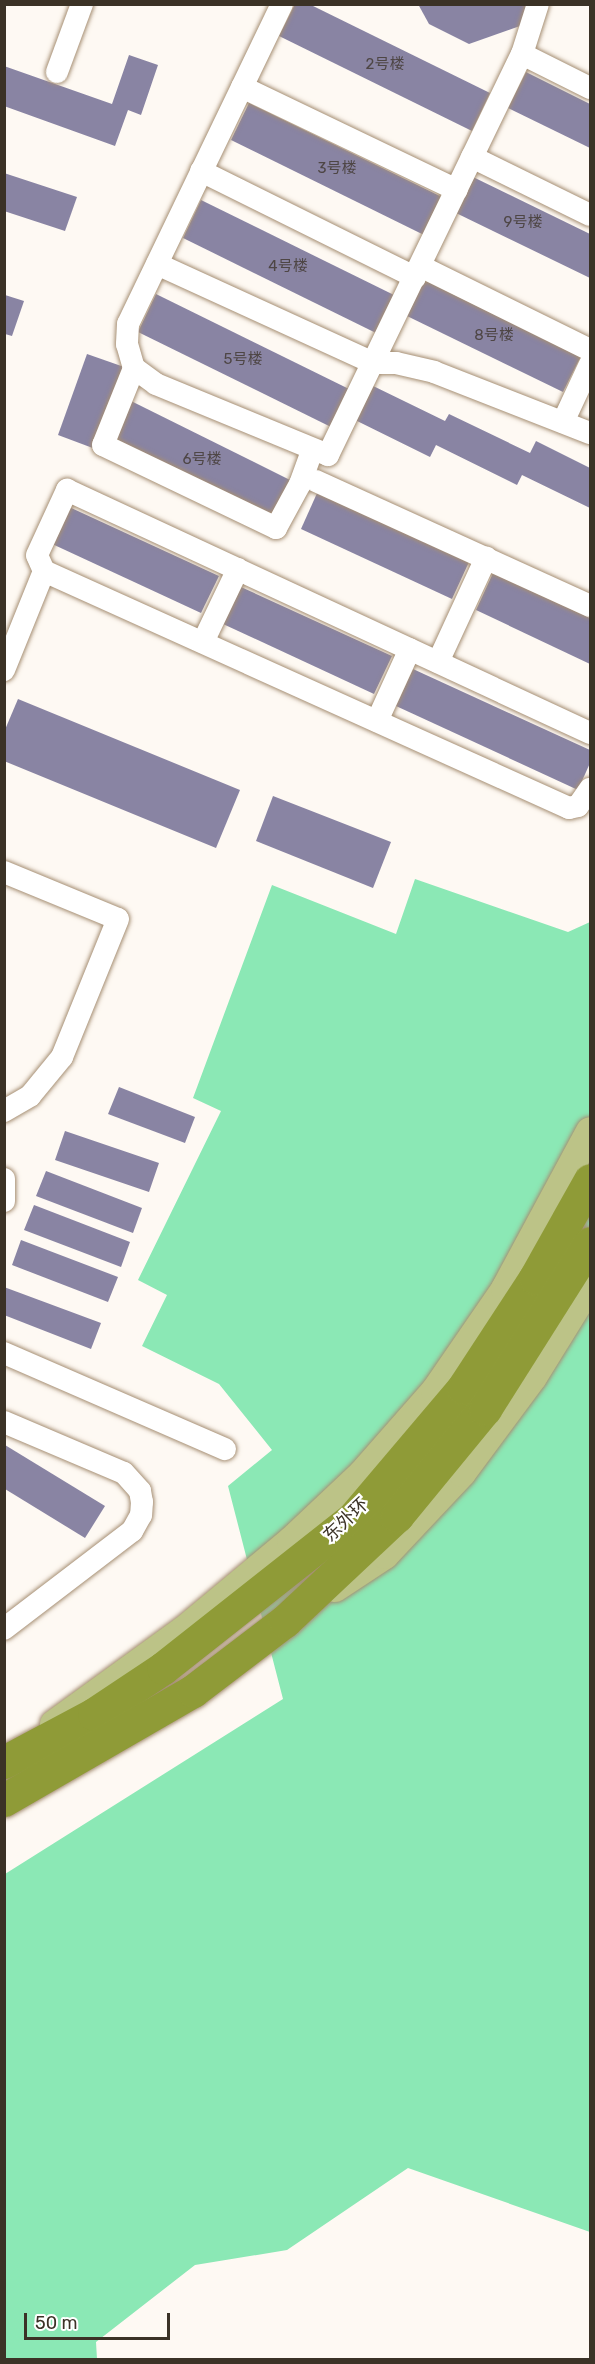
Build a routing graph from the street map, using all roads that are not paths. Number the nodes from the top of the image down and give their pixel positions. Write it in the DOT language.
graph roads {
  1 [pos="82,4"];
  2 [pos="282,4"];
  3 [pos="537,4"];
  4 [pos="522,54"];
  5 [pos="57,72"];
  6 [pos="242,87"];
  7 [pos="591,88"];
  8 [pos="472,158"];
  9 [pos="201,171"];
  10 [pos="457,190"];
  11 [pos="591,215"];
  12 [pos="157,264"];
  13 [pos="417,271"];
  14 [pos="591,350"];
  15 [pos="373,363"];
  16 [pos="591,364"];
  17 [pos="134,368"];
  18 [pos="563,422"];
  19 [pos="591,433"];
  20 [pos="313,449"];
  21 [pos="316,481"];
  22 [pos="486,558"];
  23 [pos="238,569"];
  24 [pos="44,571"];
  25 [pos="591,606"];
  26 [pos="203,642"];
  27 [pos="410,649"];
  28 [pos="438,662"];
  29 [pos="4,670"];
  30 [pos="377,721"];
  31 [pos="591,733"];
  32 [pos="591,789"];
  33 [pos="4,872"];
  34 [pos="4,1111"];
  35 [pos="591,1131"];
  36 [pos="4,1179"];
  37 [pos="591,1180"];
  38 [pos="4,1201"];
  39 [pos="591,1243"];
  40 [pos="591,1285"];
  41 [pos="4,1353"];
  42 [pos="4,1422"];
  43 [pos="225,1449"];
  44 [pos="285,1621"];
  45 [pos="4,1629"];
  46 [pos="4,1761"];
  47 [pos="4,1800"];
  1 -- 5 [label="street"];
  2 -- 6 [label="street"];
  3 -- 4 [label="street"];
  4 -- 7 [label="street"];
  4 -- 8 [label="street"];
  6 -- 9 [label="street"];
  6 -- 10 [label="street"];
  8 -- 10 [label="street"];
  8 -- 11 [label="street"];
  9 -- 12 [label="street"];
  9 -- 13 [label="street"];
  10 -- 13 [label="street"];
  12 -- 15 [label="street"];
  12 -- 17 [label="street"];
  13 -- 14 [label="street"];
  13 -- 15 [label="street"];
  15 -- 18 [label="street"];
  15 -- 20 [label="street"];
  16 -- 18 [label="street"];
  17 -- 20 [label="street"];
  17 -- 20 [label="street"];
  18 -- 19 [label="street"];
  21 -- 22 [label="street"];
  22 -- 25 [label="street"];
  22 -- 28 [label="street"];
  23 -- 24 [label="street"];
  23 -- 26 [label="street"];
  23 -- 27 [label="street"];
  24 -- 26 [label="street"];
  24 -- 29 [label="street"];
  26 -- 30 [label="street"];
  27 -- 28 [label="street"];
  27 -- 30 [label="street"];
  28 -- 31 [label="street"];
  30 -- 32 [label="street"];
  33 -- 34 [label="street"];
  35 -- 46 [label="main road"];
  36 -- 38 [label="street"];
  37 -- 46 [label="highway, 东外环"];
  39 -- 44 [label="highway, 东外环"];
  40 -- 44 [label="main road"];
  41 -- 43 [label="street"];
  42 -- 45 [label="street"];
  44 -- 47 [label="highway, 东外环"];
}
